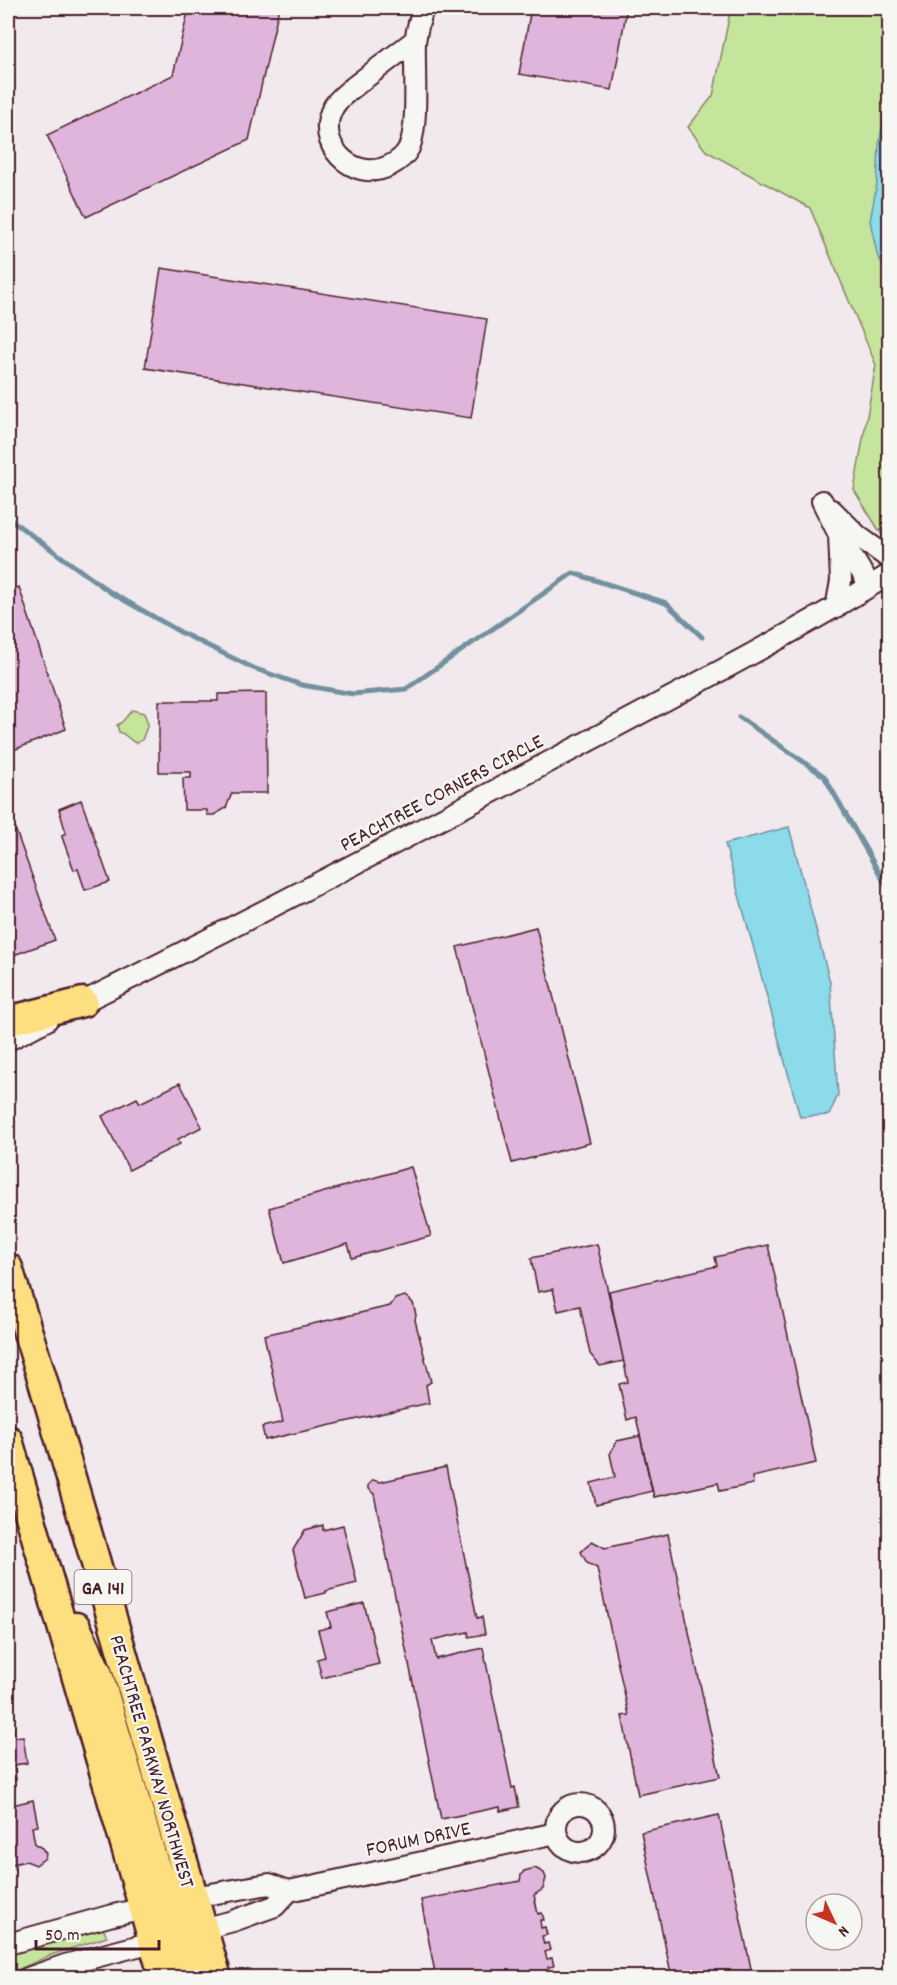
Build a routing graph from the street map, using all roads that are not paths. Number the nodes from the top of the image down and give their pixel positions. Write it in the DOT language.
graph roads {
  1 [pos="423,8"];
  2 [pos="415,40"];
  3 [pos="839,535"];
  4 [pos="890,559"];
  5 [pos="890,574"];
  6 [pos="870,586"];
  7 [pos="836,608"];
  8 [pos="83,1002"];
  9 [pos="8,1021"];
  10 [pos="8,1040"];
  11 [pos="8,1268"];
  12 [pos="8,1440"];
  13 [pos="556,1833"];
  14 [pos="289,1891"];
  15 [pos="168,1902"];
  16 [pos="179,1936"];
  17 [pos="8,1944"];
  18 [pos="28,1977"];
  19 [pos="164,1977"];
  20 [pos="194,1977"];
  21 [pos="217,1977"];
  1 -- 2 [label="street"];
  2 -- 2 [label="street"];
  3 -- 4 [label="street"];
  3 -- 6 [label="street"];
  3 -- 7 [label="street"];
  5 -- 6 [label="street, PEACHTREE CORNERS CIRCLE"];
  6 -- 7 [label="street, PEACHTREE CORNERS CIRCLE"];
  7 -- 8 [label="street, PEACHTREE CORNERS CIRCLE"];
  8 -- 9 [label="highway"];
  8 -- 10 [label="street, PEACHTREE CORNERS CIRCLE"];
  11 -- 15 [label="highway, PEACHTREE PARKWAY NORTHWEST / GA 141"];
  12 -- 15 [label="highway, GA 141"];
  13 -- 14 [label="street, FORUM DRIVE"];
  14 -- 15 [label="street, FORUM DRIVE"];
  14 -- 16 [label="street, FORUM DRIVE"];
  15 -- 16 [label="highway, PEACHTREE PARKWAY NORTHWEST / GA 141"];
  15 -- 16 [label="highway, PEACHTREE PARKWAY NORTHWEST / GA 141"];
  15 -- 17 [label="street, FORUM DRIVE"];
  16 -- 18 [label="street, FORUM DRIVE"];
  16 -- 19 [label="highway, PEACHTREE PARKWAY NORTHWEST / GA 141"];
  16 -- 20 [label="highway"];
  16 -- 21 [label="highway, PEACHTREE PARKWAY NORTHWEST / GA 141"];
}
